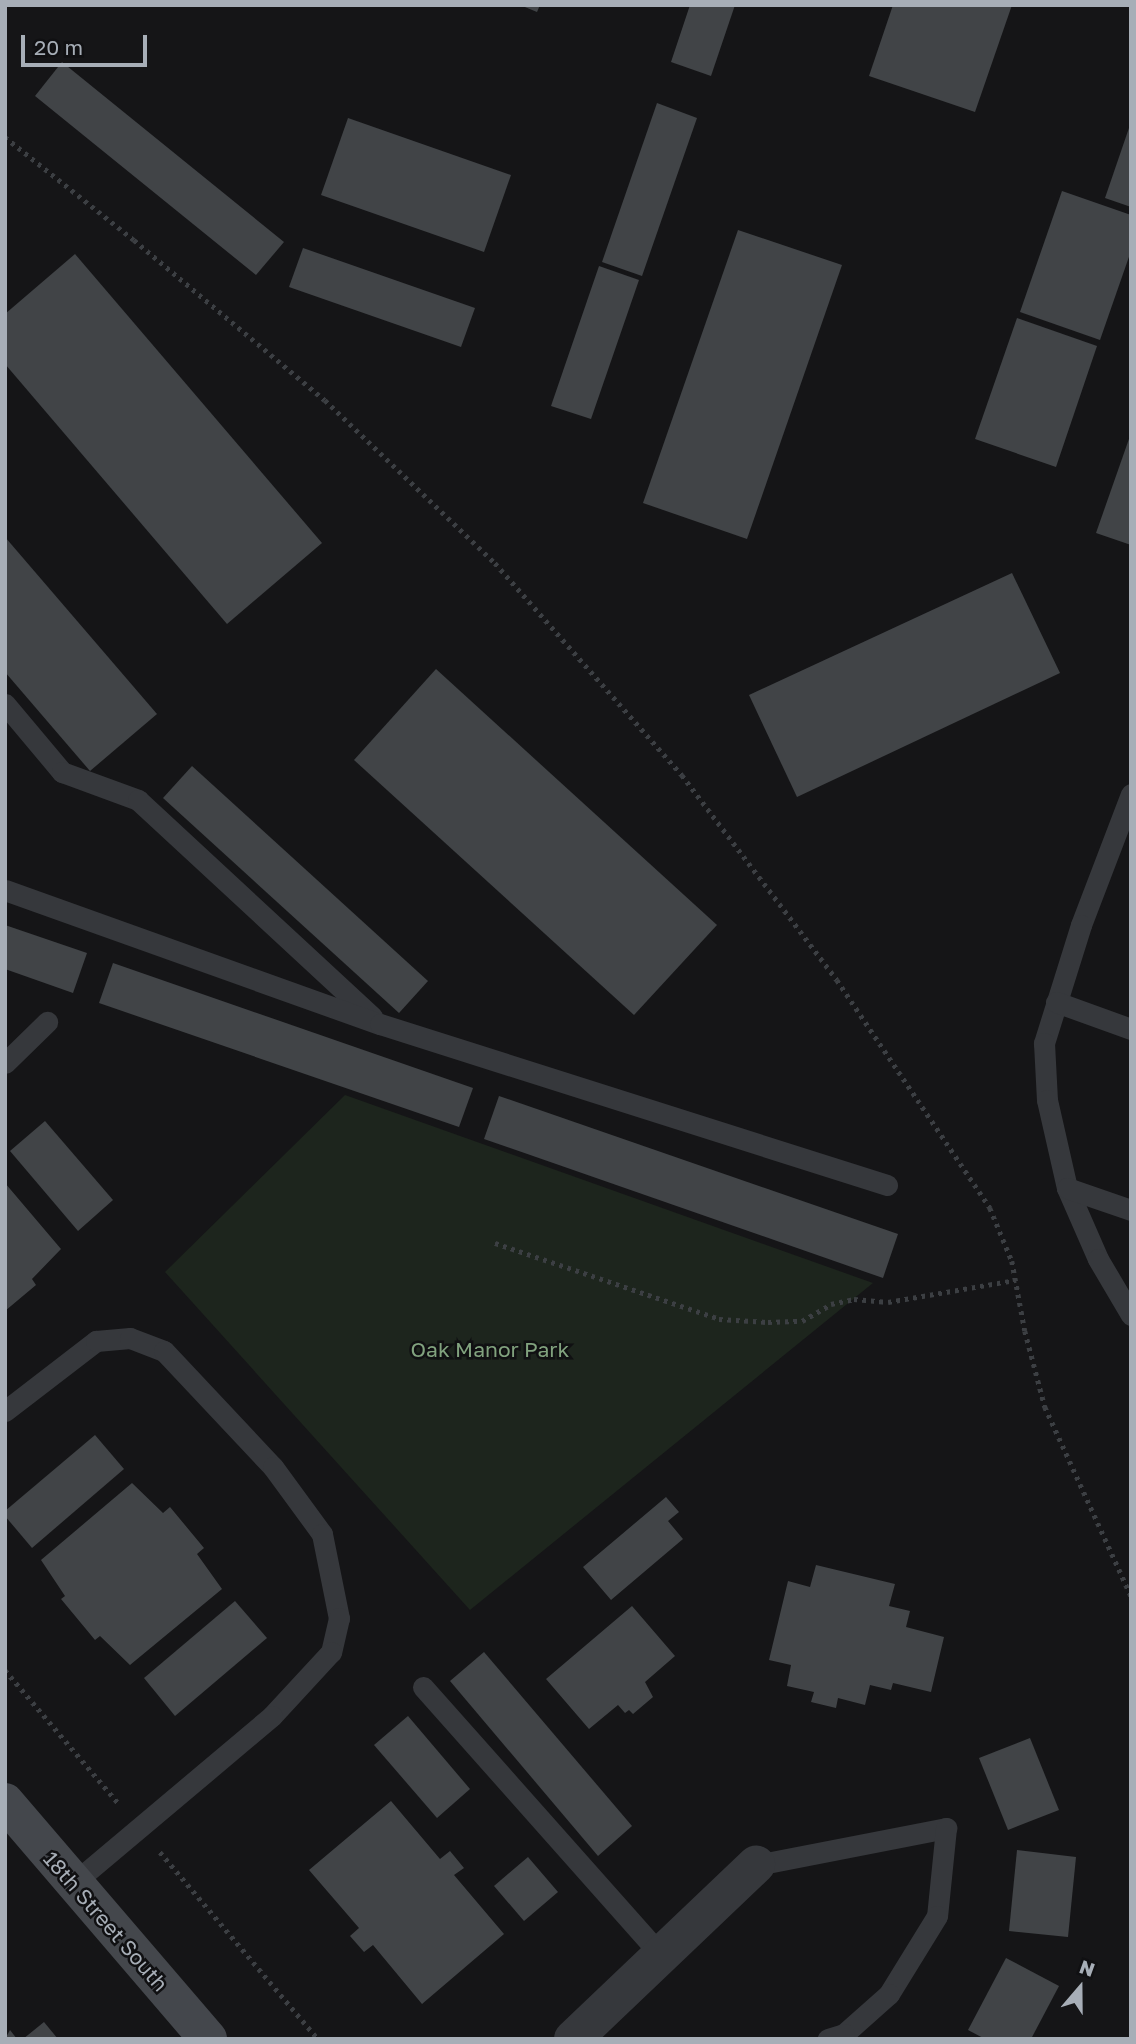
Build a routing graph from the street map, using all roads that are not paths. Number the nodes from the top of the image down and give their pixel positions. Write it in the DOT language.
graph roads {
  1 [pos="5,705"];
  2 [pos="5,733"];
  3 [pos="39,744"];
  4 [pos="1131,794"];
  5 [pos="5,890"];
  6 [pos="1056,1002"];
  7 [pos="47,1022"];
  8 [pos="380,1024"];
  9 [pos="1131,1029"];
  10 [pos="5,1063"];
  11 [pos="887,1185"];
  12 [pos="1067,1188"];
  13 [pos="1131,1210"];
  14 [pos="1131,1315"];
  15 [pos="5,1410"];
  16 [pos="423,1687"];
  17 [pos="5,1802"];
  18 [pos="757,1865"];
  19 [pos="74,1884"];
  20 [pos="661,1955"];
  21 [pos="208,2039"];
  22 [pos="573,2039"];
  23 [pos="828,2039"];
  1 -- 3 [label="lane"];
  2 -- 3 [label="lane"];
  3 -- 8 [label="lane"];
  4 -- 6 [label="lane"];
  5 -- 8 [label="lane"];
  6 -- 9 [label="lane"];
  6 -- 12 [label="lane"];
  7 -- 10 [label="lane"];
  8 -- 11 [label="lane"];
  12 -- 13 [label="lane"];
  12 -- 14 [label="lane"];
  15 -- 19 [label="lane"];
  16 -- 20 [label="lane"];
  17 -- 19 [label="street, 18th Street South"];
  18 -- 20 [label="street"];
  18 -- 23 [label="lane"];
  19 -- 21 [label="street, 18th Street South"];
  20 -- 22 [label="street"];
}
